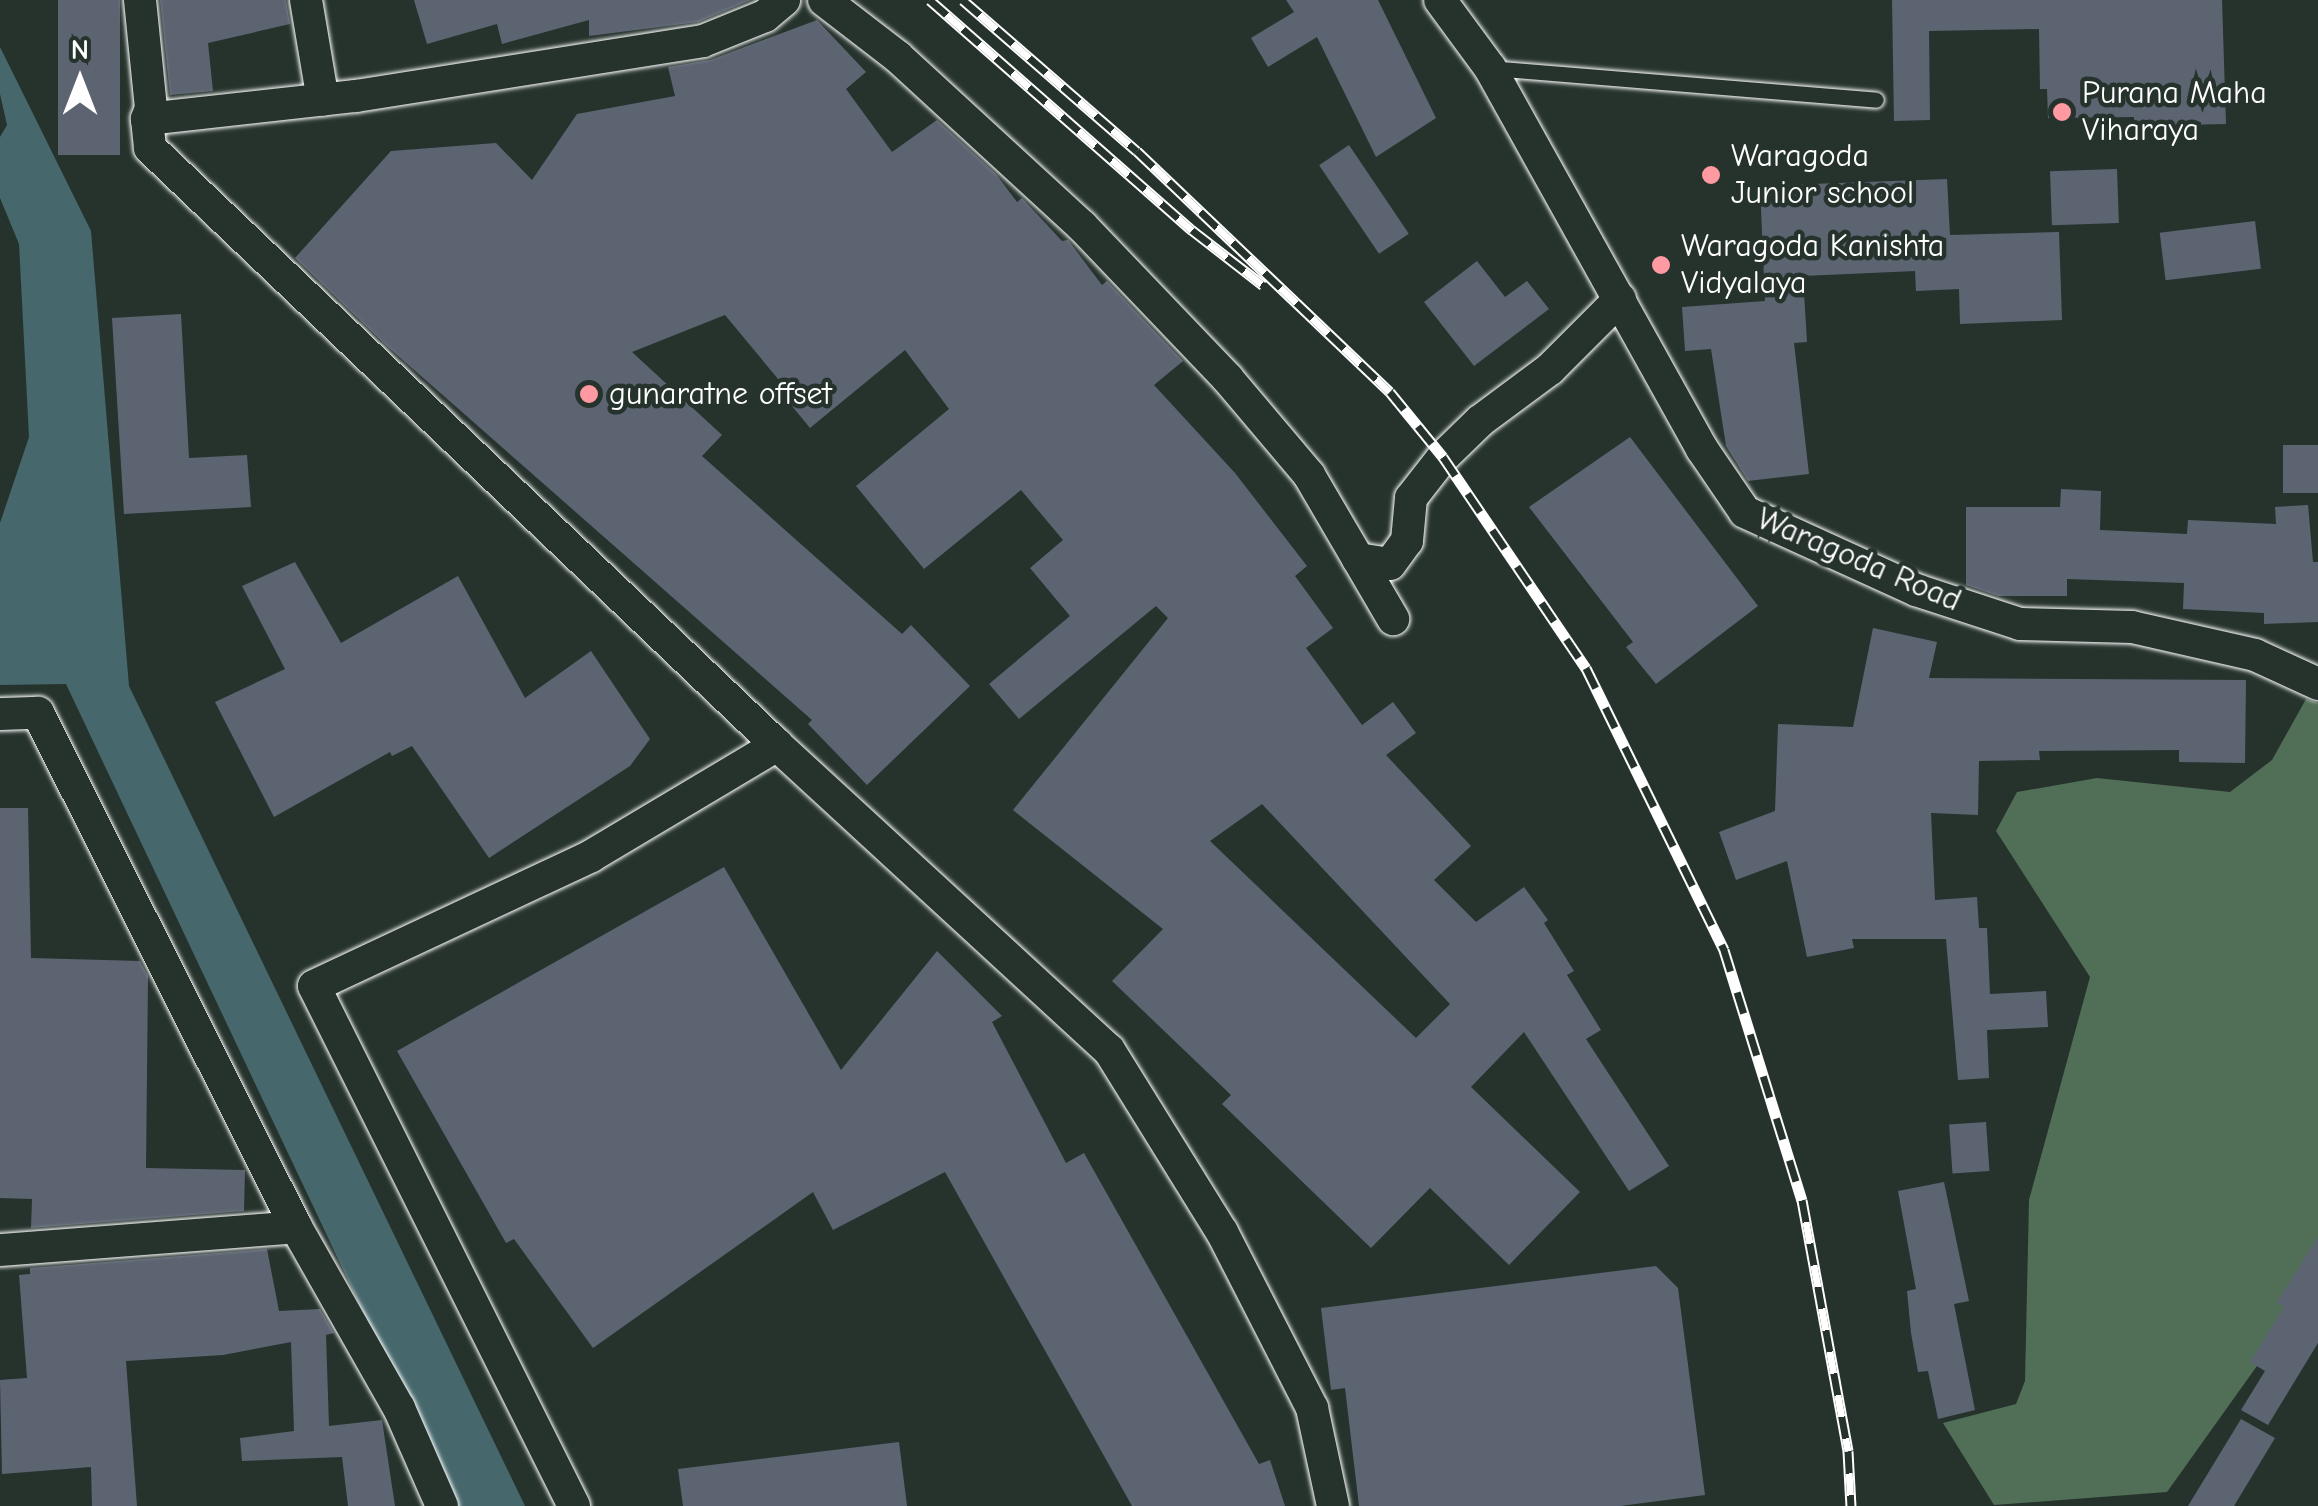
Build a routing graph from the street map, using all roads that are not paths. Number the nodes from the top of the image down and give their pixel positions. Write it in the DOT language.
graph roads {
  1 [pos="140,0"];
  2 [pos="306,0"];
  3 [pos="784,0"];
  4 [pos="824,0"];
  5 [pos="1440,0"];
  6 [pos="1490,68"];
  7 [pos="324,100"];
  8 [pos="1876,100"];
  9 [pos="147,119"];
  10 [pos="1620,299"];
  11 [pos="1358,559"];
  12 [pos="1393,619"];
  13 [pos="2318,684"];
  14 [pos="0,714"];
  15 [pos="777,745"];
  16 [pos="296,1227"];
  17 [pos="0,1250"];
  18 [pos="442,1506"];
  19 [pos="574,1506"];
  20 [pos="1333,1506"];
  1 -- 9 [label="street"];
  2 -- 7 [label="street"];
  3 -- 7 [label="street"];
  4 -- 11 [label="street"];
  5 -- 6 [label="street, Waragoda Road"];
  6 -- 8 [label="lane"];
  6 -- 10 [label="street, Waragoda Road"];
  7 -- 9 [label="street"];
  9 -- 15 [label="street"];
  10 -- 11 [label="street"];
  10 -- 13 [label="street, Waragoda Road"];
  11 -- 12 [label="street"];
  14 -- 16 [label="street"];
  15 -- 19 [label="street"];
  15 -- 20 [label="street"];
  16 -- 17 [label="street"];
  16 -- 18 [label="street"];
}
